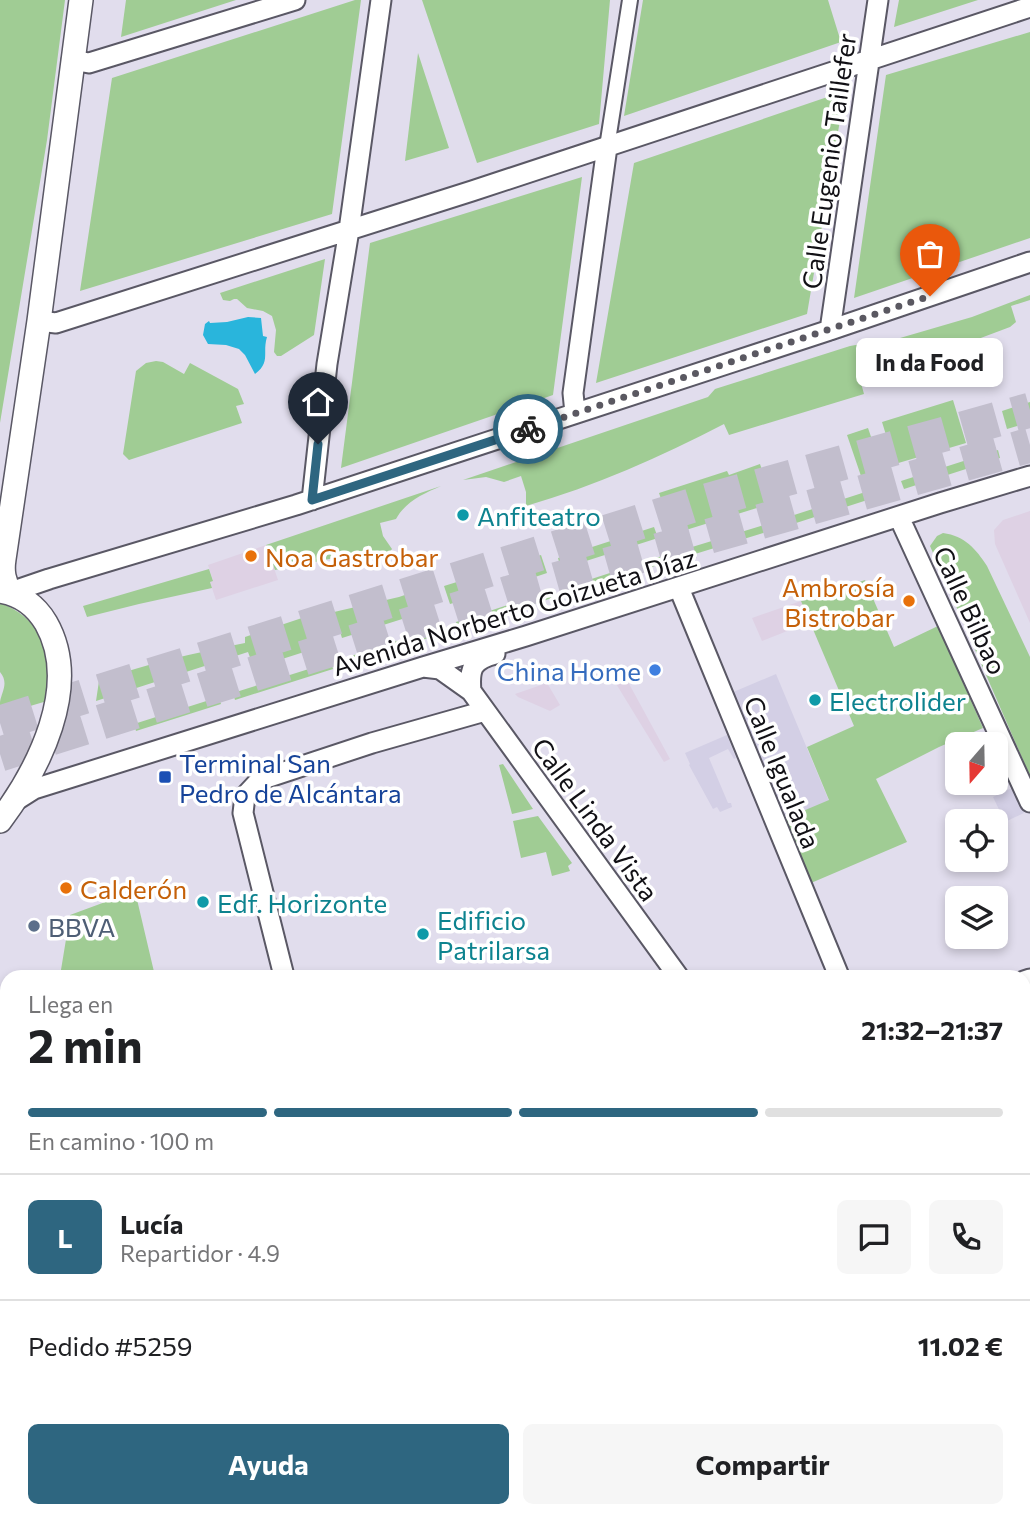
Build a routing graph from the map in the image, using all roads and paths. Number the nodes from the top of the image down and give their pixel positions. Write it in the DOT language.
graph roads {
  1 [pos="81,0"];
  2 [pos="295,0"];
  3 [pos="381,0"];
  4 [pos="630,0"];
  5 [pos="878,0"];
  6 [pos="1030,7"];
  7 [pos="72,60"];
  8 [pos="869,60"];
  9 [pos="607,147"];
  10 [pos="349,230"];
  11 [pos="1030,262"];
  12 [pos="39,321"];
  13 [pos="830,330"];
  14 [pos="575,413"];
  15 [pos="1030,476"];
  16 [pos="312,500"];
  17 [pos="899,517"];
  18 [pos="679,588"];
  19 [pos="7,592"];
  20 [pos="526,636"];
  21 [pos="423,667"];
  22 [pos="471,691"];
  23 [pos="485,711"];
  24 [pos="15,801"];
  25 [pos="1030,802"];
  26 [pos="0,821"];
  27 [pos="282,970"];
  28 [pos="669,970"];
  29 [pos="837,970"];
  1 -- 7 [label="street"];
  2 -- 7 [label="street"];
  3 -- 10 [label="street"];
  4 -- 9 [label="street"];
  5 -- 8 [label="street, Calle Eugenio Taillefer"];
  6 -- 8 [label="street"];
  7 -- 12 [label="street"];
  8 -- 9 [label="street"];
  8 -- 13 [label="street, Calle Eugenio Taillefer"];
  9 -- 10 [label="street"];
  9 -- 14 [label="street"];
  10 -- 12 [label="street"];
  10 -- 16 [label="street"];
  11 -- 13 [label="street"];
  12 -- 19 [label="street"];
  13 -- 14 [label="street"];
  14 -- 16 [label="street"];
  15 -- 17 [label="street, Avenida Norberto Goizueta Díaz"];
  16 -- 19 [label="street"];
  17 -- 18 [label="street, Avenida Norberto Goizueta Díaz"];
  17 -- 25 [label="street, Calle Bilbao"];
  18 -- 20 [label="street, Avenida Norberto Goizueta Díaz"];
  18 -- 29 [label="street, Calle Igualada"];
  19 -- 24 [label="street"];
  20 -- 21 [label="street, Avenida Norberto Goizueta Díaz"];
  20 -- 22 [label="street"];
  21 -- 22 [label="street, Calle Linda Vista"];
  21 -- 24 [label="street, Avenida Norberto Goizueta Díaz"];
  22 -- 23 [label="street, Calle Linda Vista"];
  23 -- 27 [label="street"];
  23 -- 28 [label="street, Calle Linda Vista"];
  24 -- 26 [label="street"];
}
